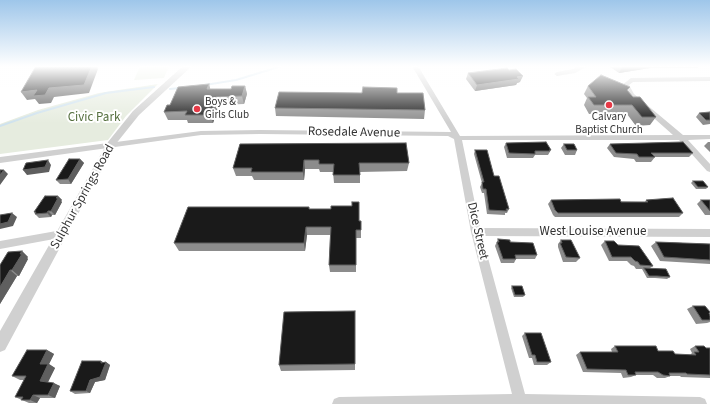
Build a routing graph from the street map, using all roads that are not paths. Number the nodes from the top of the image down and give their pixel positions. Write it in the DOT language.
graph roads {
  1 [pos="167,85"];
  2 [pos="426,85"];
  3 [pos="625,85"];
  4 [pos="681,137"];
  5 [pos="710,137"];
  6 [pos="458,138"];
  7 [pos="111,144"];
  8 [pos="0,160"];
  9 [pos="710,169"];
  10 [pos="476,232"];
  11 [pos="710,233"];
  12 [pos="62,234"];
  13 [pos="0,245"];
  14 [pos="0,345"];
  15 [pos="521,402"];
  16 [pos="339,404"];
  17 [pos="700,404"];
  1 -- 7 [label="street, Sulphur Springs Road"];
  2 -- 6 [label="street, Dice Street"];
  3 -- 4 [label="street"];
  4 -- 5 [label="street, Rosedale Avenue"];
  4 -- 6 [label="street, Rosedale Avenue"];
  4 -- 9 [label="street"];
  6 -- 7 [label="street, Rosedale Avenue"];
  6 -- 10 [label="street, Dice Street"];
  7 -- 8 [label="street, Rosedale Avenue"];
  7 -- 12 [label="street, Sulphur Springs Road"];
  10 -- 11 [label="street, West Louise Avenue"];
  10 -- 15 [label="street, Dice Street"];
  12 -- 13 [label="street"];
  12 -- 14 [label="street, Sulphur Springs Road"];
  15 -- 16 [label="street"];
  15 -- 17 [label="street"];
}
